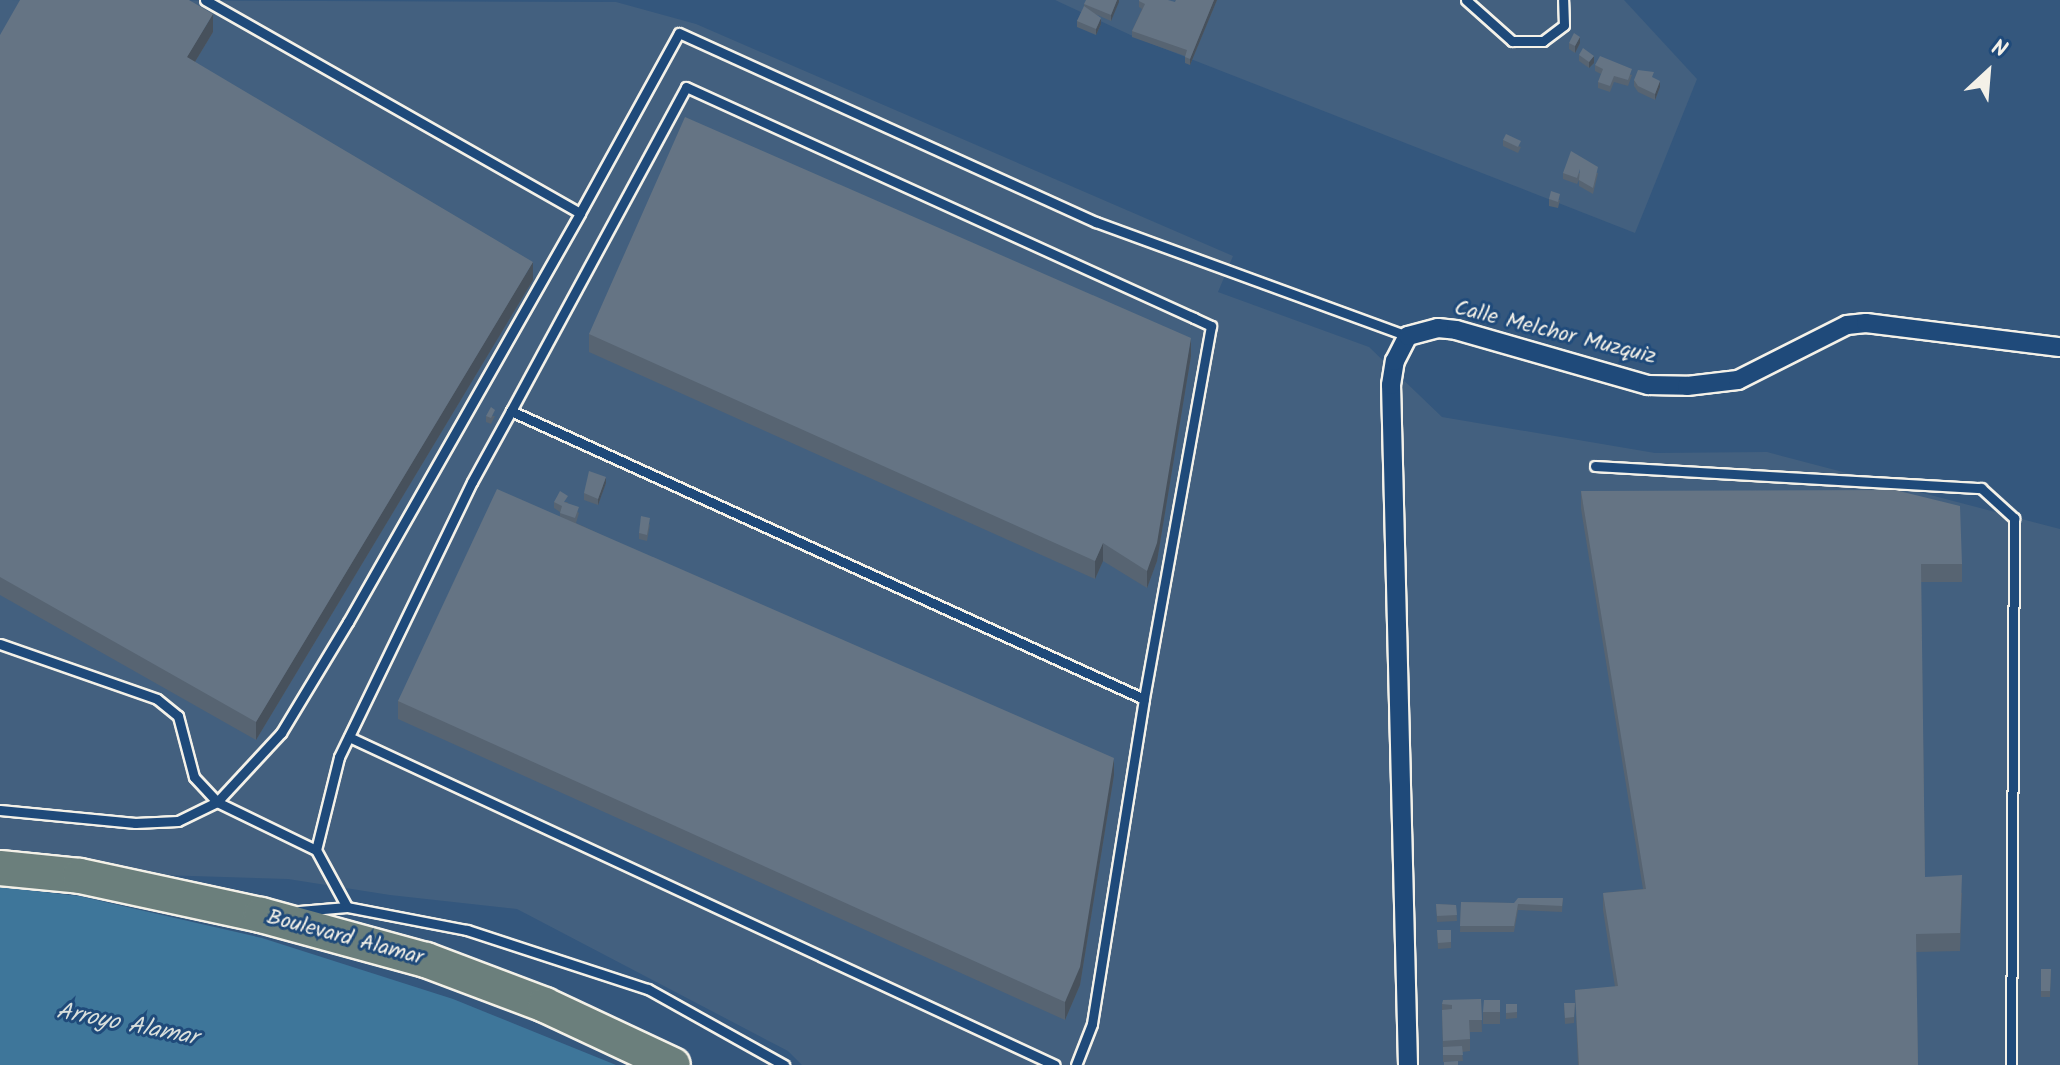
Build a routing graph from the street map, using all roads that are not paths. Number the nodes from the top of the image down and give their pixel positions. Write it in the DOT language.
graph roads {
  1 [pos="205,0"];
  2 [pos="1466,0"];
  3 [pos="1563,0"];
  4 [pos="580,213"];
  5 [pos="1408,336"];
  6 [pos="2060,347"];
  7 [pos="511,411"];
  8 [pos="1595,466"];
  9 [pos="0,644"];
  10 [pos="1144,699"];
  11 [pos="349,737"];
  12 [pos="217,802"];
  13 [pos="0,810"];
  14 [pos="316,850"];
  15 [pos="0,868"];
  16 [pos="347,907"];
  17 [pos="261,915"];
  18 [pos="673,1065"];
  19 [pos="784,1065"];
  20 [pos="1055,1065"];
  21 [pos="1076,1065"];
  22 [pos="1408,1065"];
  23 [pos="2011,1065"];
  1 -- 4 [label="lane"];
  2 -- 3 [label="lane"];
  4 -- 5 [label="lane"];
  4 -- 12 [label="lane"];
  5 -- 6 [label="street, Calle Melchor Muzquiz"];
  5 -- 22 [label="street"];
  7 -- 10 [label="lane"];
  7 -- 10 [label="lane"];
  7 -- 11 [label="lane"];
  8 -- 23 [label="lane"];
  9 -- 12 [label="lane"];
  10 -- 21 [label="lane"];
  11 -- 14 [label="lane"];
  11 -- 20 [label="lane"];
  12 -- 13 [label="lane"];
  12 -- 14 [label="lane"];
  14 -- 16 [label="lane"];
  15 -- 17 [label="highway, Boulevard Alamar"];
  16 -- 17 [label="lane"];
  16 -- 19 [label="lane"];
  17 -- 18 [label="highway, Boulevard Alamar"];
}
